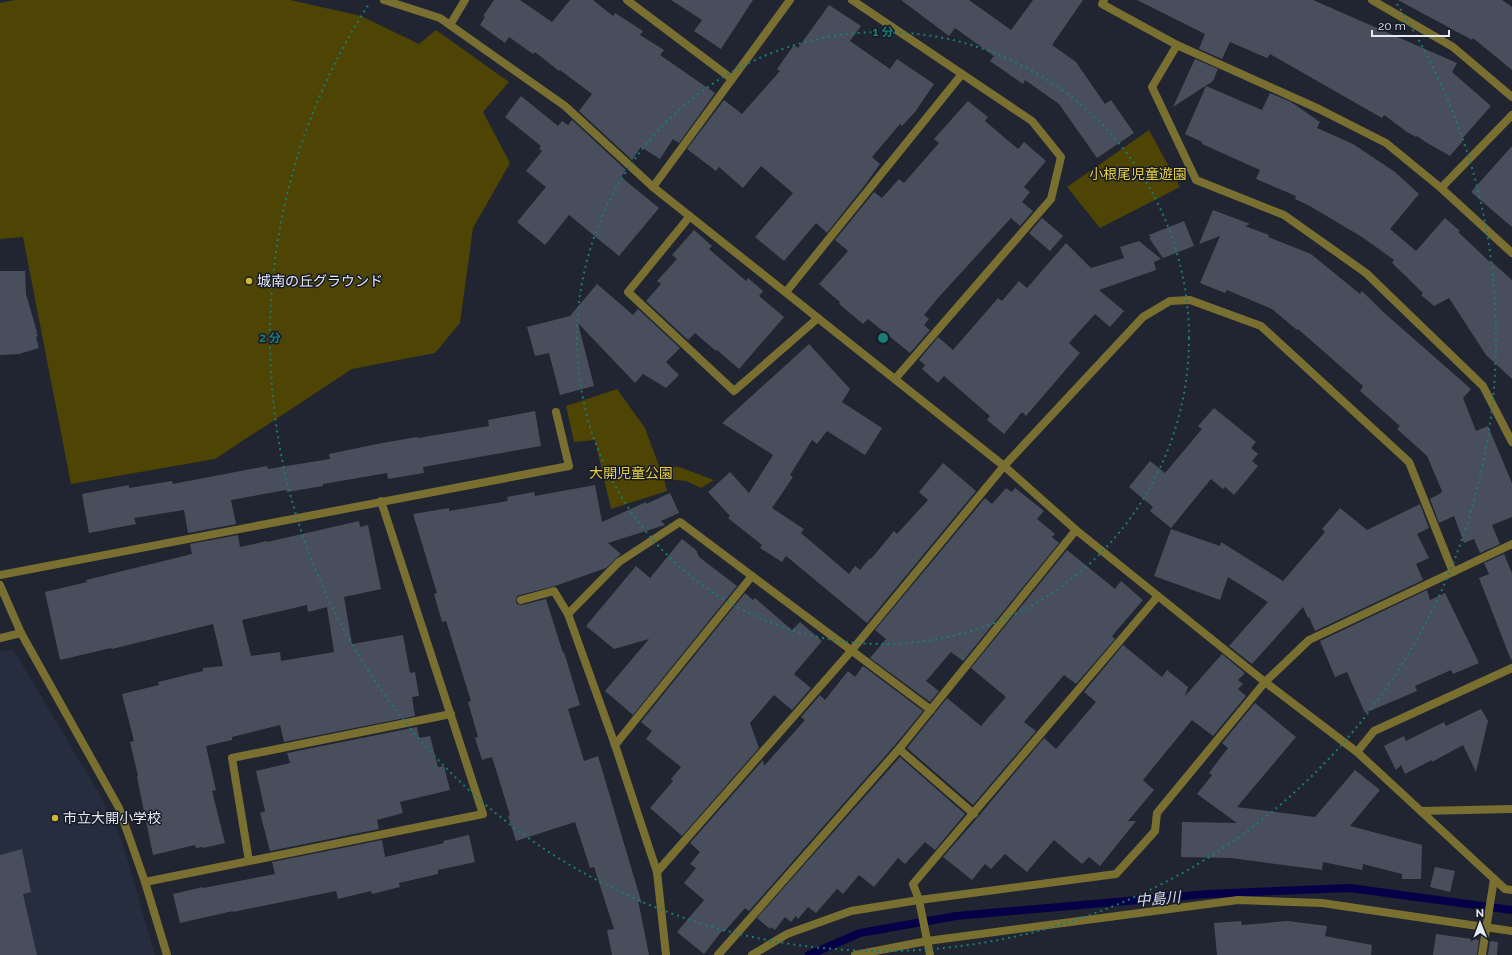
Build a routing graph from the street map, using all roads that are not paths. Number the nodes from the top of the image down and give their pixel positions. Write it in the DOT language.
graph roads {
  1 [pos="384,0"];
  2 [pos="465,0"];
  3 [pos="626,0"];
  4 [pos="790,0"];
  5 [pos="852,0"];
  6 [pos="1104,0"];
  7 [pos="1372,0"];
  8 [pos="450,25"];
  9 [pos="1177,45"];
  10 [pos="962,74"];
  11 [pos="732,79"];
  12 [pos="1512,97"];
  13 [pos="1512,115"];
  14 [pos="653,187"];
  15 [pos="1441,188"];
  16 [pos="690,216"];
  17 [pos="1512,253"];
  18 [pos="786,292"];
  19 [pos="818,318"];
  20 [pos="895,379"];
  21 [pos="556,412"];
  22 [pos="1512,442"];
  23 [pos="1004,466"];
  24 [pos="381,501"];
  25 [pos="1076,530"];
  26 [pos="1512,544"];
  27 [pos="1453,572"];
  28 [pos="0,575"];
  29 [pos="752,576"];
  30 [pos="0,586"];
  31 [pos="1158,596"];
  32 [pos="521,600"];
  33 [pos="568,614"];
  34 [pos="21,633"];
  35 [pos="0,638"];
  36 [pos="852,650"];
  37 [pos="1512,668"];
  38 [pos="1265,682"];
  39 [pos="931,710"];
  40 [pos="451,714"];
  41 [pos="615,745"];
  42 [pos="899,749"];
  43 [pos="1357,752"];
  44 [pos="1512,809"];
  45 [pos="1421,811"];
  46 [pos="974,814"];
  47 [pos="249,861"];
  48 [pos="657,872"];
  49 [pos="1494,879"];
  50 [pos="145,882"];
  51 [pos="1512,890"];
  52 [pos="919,900"];
  53 [pos="1486,927"];
  54 [pos="1512,932"];
  55 [pos="927,941"];
  56 [pos="167,955"];
  57 [pos="666,955"];
  58 [pos="718,955"];
  59 [pos="752,955"];
  60 [pos="855,955"];
  61 [pos="930,955"];
  62 [pos="1482,955"];
  1 -- 8 [label="street"];
  2 -- 8 [label="street"];
  3 -- 11 [label="street"];
  4 -- 11 [label="street"];
  5 -- 10 [label="street"];
  6 -- 9 [label="street"];
  7 -- 12 [label="street"];
  8 -- 14 [label="street"];
  9 -- 15 [label="street"];
  9 -- 22 [label="street"];
  10 -- 18 [label="street"];
  10 -- 20 [label="street"];
  11 -- 14 [label="street"];
  13 -- 15 [label="street"];
  14 -- 16 [label="street"];
  15 -- 17 [label="street"];
  16 -- 18 [label="street"];
  16 -- 19 [label="street"];
  18 -- 19 [label="street"];
  19 -- 20 [label="street"];
  20 -- 23 [label="street"];
  21 -- 24 [label="street"];
  23 -- 25 [label="street"];
  23 -- 27 [label="street"];
  23 -- 36 [label="street"];
  24 -- 28 [label="street"];
  24 -- 40 [label="street"];
  25 -- 31 [label="street"];
  25 -- 39 [label="street"];
  26 -- 27 [label="street"];
  27 -- 38 [label="street"];
  29 -- 33 [label="street"];
  29 -- 36 [label="street"];
  29 -- 41 [label="street"];
  30 -- 34 [label="street"];
  31 -- 38 [label="street"];
  31 -- 46 [label="street"];
  32 -- 33 [label="street"];
  33 -- 41 [label="street"];
  34 -- 35 [label="street"];
  34 -- 50 [label="street"];
  36 -- 39 [label="street"];
  36 -- 48 [label="street"];
  37 -- 43 [label="street"];
  38 -- 43 [label="street"];
  38 -- 52 [label="street"];
  39 -- 42 [label="street"];
  40 -- 47 [label="street"];
  40 -- 47 [label="street"];
  41 -- 48 [label="street"];
  42 -- 46 [label="street"];
  42 -- 58 [label="street"];
  43 -- 45 [label="street"];
  44 -- 45 [label="street"];
  45 -- 49 [label="street"];
  46 -- 52 [label="street"];
  47 -- 50 [label="street"];
  48 -- 57 [label="street"];
  49 -- 51 [label="street"];
  49 -- 53 [label="street"];
  50 -- 56 [label="street"];
  52 -- 55 [label="street"];
  52 -- 59 [label="street"];
  53 -- 54 [label="street"];
  53 -- 55 [label="street"];
  53 -- 62 [label="street"];
  55 -- 60 [label="street"];
  55 -- 61 [label="street"];
}
